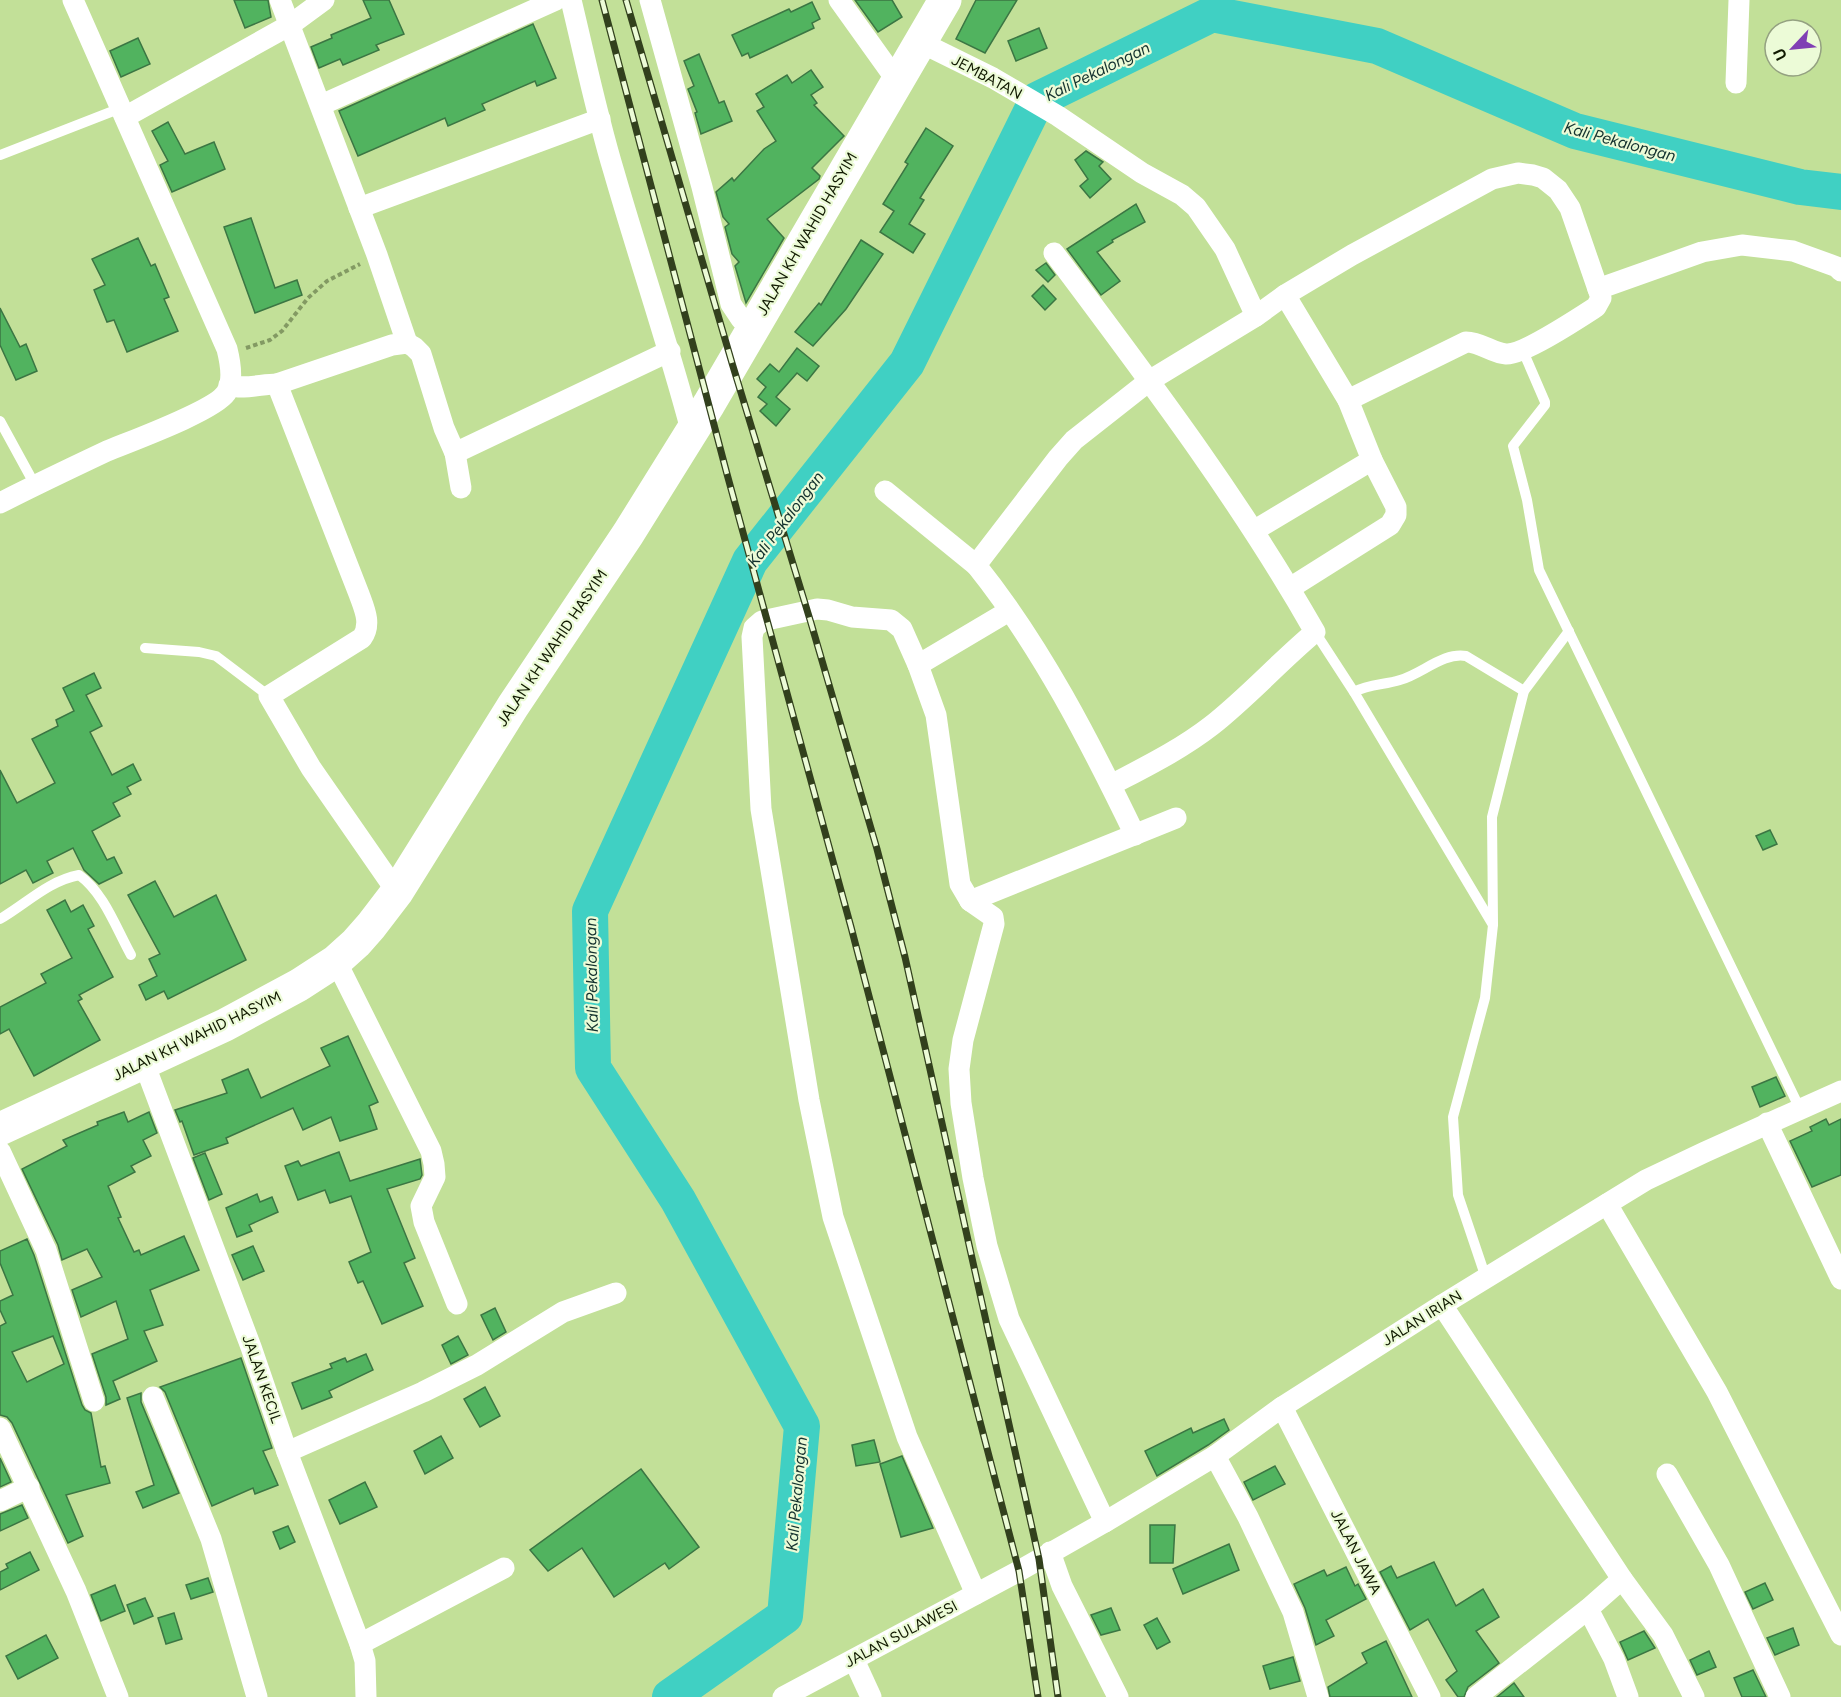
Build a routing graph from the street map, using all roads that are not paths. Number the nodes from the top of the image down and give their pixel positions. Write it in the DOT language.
graph roads {
  1 [pos="73,0"];
  2 [pos="280,0"];
  3 [pos="324,0"];
  4 [pos="556,0"];
  5 [pos="571,0"];
  6 [pos="650,0"];
  7 [pos="839,0"];
  8 [pos="945,0"];
  9 [pos="1739,0"];
  10 [pos="290,25"];
  11 [pos="920,42"];
  12 [pos="897,81"];
  13 [pos="1736,83"];
  14 [pos="321,105"];
  15 [pos="123,112"];
  16 [pos="600,119"];
  17 [pos="0,155"];
  18 [pos="360,208"];
  19 [pos="1054,253"];
  20 [pos="1841,271"];
  21 [pos="1598,289"];
  22 [pos="1285,295"];
  23 [pos="1256,316"];
  24 [pos="754,327"];
  25 [pos="407,343"];
  26 [pos="670,351"];
  27 [pos="1523,351"];
  28 [pos="1149,381"];
  29 [pos="277,384"];
  30 [pos="230,385"];
  31 [pos="1348,400"];
  32 [pos="0,421"];
  33 [pos="691,430"];
  34 [pos="455,453"];
  35 [pos="1372,460"];
  36 [pos="35,485"];
  37 [pos="460,488"];
  38 [pos="885,491"];
  39 [pos="0,503"];
  40 [pos="1255,530"];
  41 [pos="976,565"];
  42 [pos="1290,588"];
  43 [pos="1009,611"];
  44 [pos="1569,631"];
  45 [pos="1315,632"];
  46 [pos="145,648"];
  47 [pos="918,665"];
  48 [pos="1524,691"];
  49 [pos="1354,692"];
  50 [pos="269,696"];
  51 [pos="1111,785"];
  52 [pos="1176,818"];
  53 [pos="1135,835"];
  54 [pos="397,892"];
  55 [pos="970,901"];
  56 [pos="0,918"];
  57 [pos="1493,925"];
  58 [pos="131,955"];
  59 [pos="336,960"];
  60 [pos="144,1063"];
  61 [pos="1841,1091"];
  62 [pos="1800,1109"];
  63 [pos="1767,1123"];
  64 [pos="0,1129"];
  65 [pos="0,1151"];
  66 [pos="1606,1204"];
  67 [pos="1486,1278"];
  68 [pos="1841,1279"];
  69 [pos="616,1293"];
  70 [pos="457,1304"];
  71 [pos="1442,1305"];
  72 [pos="153,1397"];
  73 [pos="94,1401"];
  74 [pos="1282,1407"];
  75 [pos="0,1428"];
  76 [pos="287,1452"];
  77 [pos="1215,1456"];
  78 [pos="1667,1474"];
  79 [pos="29,1487"];
  80 [pos="0,1501"];
  81 [pos="1105,1522"];
  82 [pos="1050,1552"];
  83 [pos="504,1568"];
  84 [pos="1019,1571"];
  85 [pos="1622,1579"];
  86 [pos="976,1594"];
  87 [pos="1588,1609"];
  88 [pos="1841,1635"];
  89 [pos="360,1644"];
  90 [pos="854,1660"];
  91 [pos="118,1697"];
  92 [pos="257,1697"];
  93 [pos="366,1697"];
  94 [pos="783,1697"];
  95 [pos="871,1697"];
  96 [pos="1118,1697"];
  97 [pos="1317,1697"];
  98 [pos="1430,1697"];
  99 [pos="1476,1697"];
  100 [pos="1628,1697"];
  101 [pos="1694,1697"];
  102 [pos="1780,1697"];
  1 -- 15 [label="street"];
  2 -- 10 [label="street"];
  3 -- 10 [label="street"];
  4 -- 14 [label="street"];
  5 -- 16 [label="street"];
  6 -- 24 [label="street"];
  7 -- 12 [label="street"];
  8 -- 11 [label="main road, JALAN KH WAHID HASYIM"];
  9 -- 13 [label="street"];
  10 -- 14 [label="street"];
  10 -- 15 [label="street"];
  11 -- 12 [label="main road, JALAN KH WAHID HASYIM"];
  11 -- 23 [label="street, JEMBATAN"];
  12 -- 24 [label="main road, JALAN KH WAHID HASYIM"];
  14 -- 18 [label="street"];
  15 -- 17 [label="lane"];
  15 -- 30 [label="street"];
  16 -- 18 [label="street"];
  16 -- 26 [label="street"];
  18 -- 25 [label="street"];
  19 -- 28 [label="street"];
  20 -- 21 [label="street"];
  21 -- 22 [label="street"];
  21 -- 27 [label="street"];
  22 -- 23 [label="street"];
  22 -- 31 [label="street"];
  23 -- 28 [label="street"];
  24 -- 33 [label="main road, JALAN KH WAHID HASYIM"];
  25 -- 29 [label="street"];
  25 -- 34 [label="street"];
  26 -- 33 [label="street"];
  26 -- 34 [label="street"];
  27 -- 31 [label="street"];
  27 -- 44 [label="lane"];
  28 -- 40 [label="street"];
  28 -- 41 [label="street"];
  29 -- 30 [label="street"];
  29 -- 50 [label="street"];
  30 -- 36 [label="street"];
  31 -- 35 [label="street"];
  32 -- 36 [label="lane"];
  33 -- 54 [label="main road, JALAN KH WAHID HASYIM"];
  34 -- 37 [label="street"];
  35 -- 40 [label="street"];
  35 -- 42 [label="street"];
  36 -- 39 [label="street"];
  38 -- 41 [label="street"];
  40 -- 42 [label="street"];
  41 -- 43 [label="street"];
  42 -- 45 [label="street"];
  43 -- 47 [label="street"];
  43 -- 51 [label="street"];
  44 -- 48 [label="lane"];
  44 -- 62 [label="lane"];
  45 -- 49 [label="lane"];
  45 -- 51 [label="street"];
  46 -- 50 [label="lane"];
  47 -- 55 [label="street"];
  47 -- 86 [label="street"];
  48 -- 49 [label="lane"];
  48 -- 57 [label="lane"];
  49 -- 57 [label="lane"];
  50 -- 54 [label="street"];
  51 -- 53 [label="street"];
  52 -- 53 [label="street"];
  53 -- 55 [label="street"];
  54 -- 59 [label="main road, JALAN KH WAHID HASYIM"];
  55 -- 81 [label="street"];
  56 -- 58 [label="lane"];
  57 -- 67 [label="lane"];
  59 -- 60 [label="main road, JALAN KH WAHID HASYIM"];
  59 -- 70 [label="street"];
  60 -- 64 [label="main road, JALAN KH WAHID HASYIM"];
  60 -- 76 [label="street, JALAN KECIL"];
  61 -- 62 [label="street, JALAN IRIAN"];
  62 -- 63 [label="street, JALAN IRIAN"];
  63 -- 66 [label="street, JALAN IRIAN"];
  63 -- 68 [label="street"];
  65 -- 73 [label="street"];
  66 -- 67 [label="street, JALAN IRIAN"];
  66 -- 88 [label="street"];
  67 -- 71 [label="street, JALAN IRIAN"];
  69 -- 76 [label="street"];
  71 -- 74 [label="street, JALAN IRIAN"];
  71 -- 85 [label="street"];
  72 -- 92 [label="street"];
  74 -- 77 [label="street, JALAN IRIAN"];
  74 -- 98 [label="street, JALAN JAWA"];
  75 -- 79 [label="street"];
  76 -- 89 [label="street, JALAN KECIL"];
  77 -- 81 [label="street, JALAN IRIAN"];
  77 -- 97 [label="street"];
  78 -- 102 [label="street"];
  79 -- 80 [label="street"];
  79 -- 91 [label="street"];
  81 -- 82 [label="street, JALAN IRIAN"];
  82 -- 84 [label="street, JALAN IRIAN"];
  82 -- 96 [label="street"];
  83 -- 89 [label="street"];
  84 -- 86 [label="street, JALAN SULAWESI"];
  85 -- 87 [label="street"];
  85 -- 101 [label="street"];
  86 -- 90 [label="street, JALAN SULAWESI"];
  87 -- 99 [label="street"];
  87 -- 100 [label="street"];
  89 -- 93 [label="street, JALAN KECIL"];
  90 -- 94 [label="street, JALAN SULAWESI"];
  90 -- 95 [label="street"];
}
